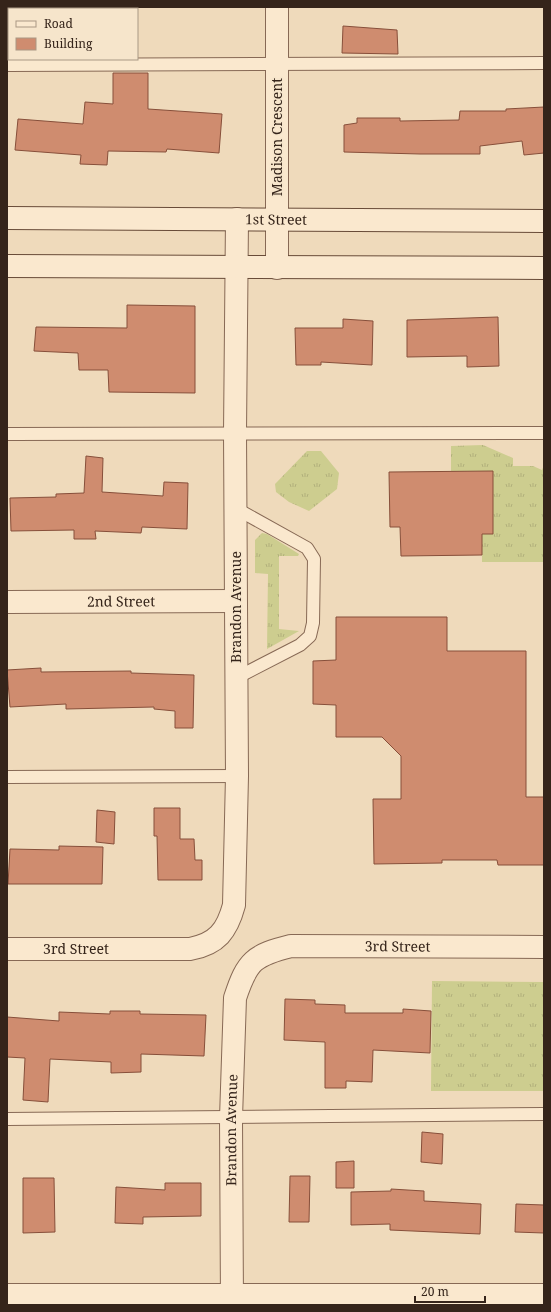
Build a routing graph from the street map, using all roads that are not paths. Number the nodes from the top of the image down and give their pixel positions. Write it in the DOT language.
graph roads {
  1 [pos="277,7"];
  2 [pos="544,63"];
  3 [pos="7,65"];
  4 [pos="277,66"];
  5 [pos="7,218"];
  6 [pos="237,219"];
  7 [pos="277,219"];
  8 [pos="544,220"];
  9 [pos="7,266"];
  10 [pos="237,268"];
  11 [pos="277,268"];
  12 [pos="544,268"];
  13 [pos="235,433"];
  14 [pos="544,433"];
  15 [pos="7,434"];
  16 [pos="235,508"];
  17 [pos="235,601"];
  18 [pos="7,602"];
  19 [pos="236,678"];
  20 [pos="237,776"];
  21 [pos="7,777"];
  22 [pos="214,939"];
  23 [pos="544,948"];
  24 [pos="7,949"];
  25 [pos="255,960"];
  26 [pos="544,1114"];
  27 [pos="231,1118"];
  28 [pos="7,1119"];
  29 [pos="544,1295"];
  30 [pos="7,1296"];
  31 [pos="232,1300"];
  1 -- 4 [label="street, Madison Crescent"];
  2 -- 4 [label="lane"];
  3 -- 4 [label="lane"];
  4 -- 7 [label="street, Madison Crescent"];
  5 -- 6 [label="street, 1st Street"];
  6 -- 7 [label="street, 1st Street"];
  6 -- 10 [label="street, Brandon Avenue"];
  7 -- 8 [label="street, 1st Street"];
  7 -- 11 [label="street, Madison Crescent"];
  9 -- 10 [label="street"];
  10 -- 11 [label="street"];
  10 -- 13 [label="street, Brandon Avenue"];
  11 -- 12 [label="street"];
  13 -- 14 [label="lane"];
  13 -- 15 [label="lane"];
  13 -- 16 [label="street, Brandon Avenue"];
  16 -- 17 [label="street, Brandon Avenue"];
  16 -- 19 [label="lane"];
  17 -- 18 [label="street, 2nd Street"];
  17 -- 19 [label="street, Brandon Avenue"];
  19 -- 20 [label="street, Brandon Avenue"];
  20 -- 21 [label="lane"];
  20 -- 22 [label="street, Brandon Avenue"];
  22 -- 24 [label="street, 3rd Street"];
  23 -- 25 [label="street, 3rd Street"];
  25 -- 27 [label="street, Brandon Avenue"];
  26 -- 27 [label="lane"];
  27 -- 28 [label="lane"];
  27 -- 31 [label="street, Brandon Avenue"];
  29 -- 31 [label="street"];
  30 -- 31 [label="street"];
}
